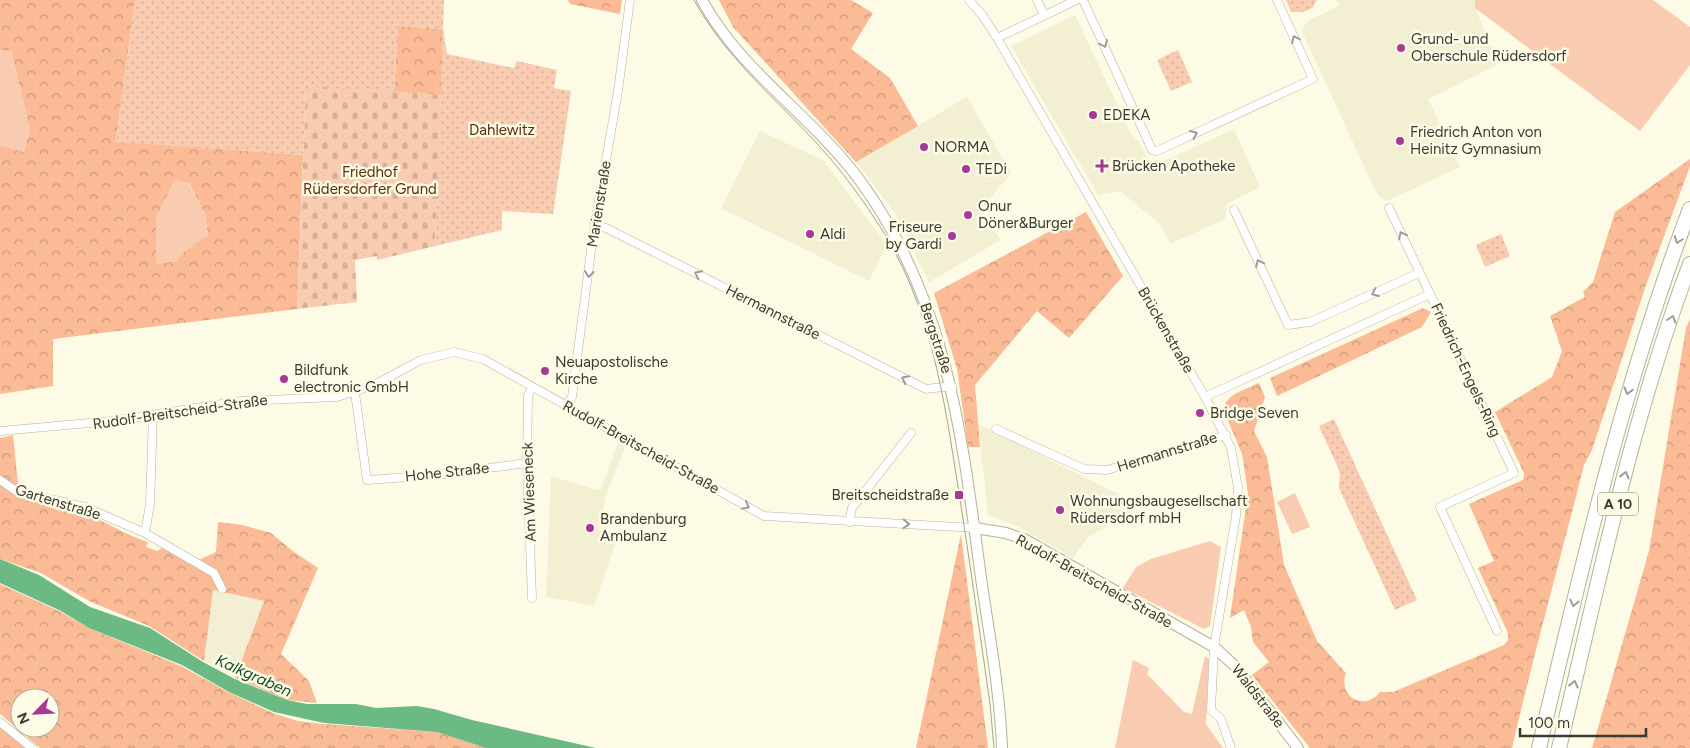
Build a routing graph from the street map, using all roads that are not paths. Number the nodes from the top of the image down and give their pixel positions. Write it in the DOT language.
graph roads {
  1 [pos="630,0"];
  2 [pos="702,0"];
  3 [pos="969,0"];
  4 [pos="1037,0"];
  5 [pos="1077,0"];
  6 [pos="1083,0"];
  7 [pos="1277,0"];
  8 [pos="1044,15"];
  9 [pos="997,38"];
  10 [pos="1389,208"];
  11 [pos="1690,209"];
  12 [pos="1234,210"];
  13 [pos="597,226"];
  14 [pos="1690,264"];
  15 [pos="1419,273"];
  16 [pos="1430,294"];
  17 [pos="952,386"];
  18 [pos="532,388"];
  19 [pos="355,393"];
  20 [pos="1205,397"];
  21 [pos="566,406"];
  22 [pos="154,415"];
  23 [pos="996,429"];
  24 [pos="0,431"];
  25 [pos="911,433"];
  26 [pos="1226,434"];
  27 [pos="527,463"];
  28 [pos="0,480"];
  29 [pos="849,522"];
  30 [pos="974,528"];
  31 [pos="145,533"];
  32 [pos="222,588"];
  33 [pos="532,598"];
  34 [pos="1497,631"];
  35 [pos="1214,647"];
  36 [pos="0,722"];
  37 [pos="32,748"];
  38 [pos="1002,748"];
  39 [pos="1231,748"];
  40 [pos="1298,748"];
  41 [pos="1540,748"];
  42 [pos="1559,748"];
  1 -- 13 [label="street, Marienstraße"];
  2 -- 17 [label="street, Bergstraße"];
  3 -- 9 [label="street, Brückenstraße"];
  4 -- 8 [label="street"];
  5 -- 8 [label="street"];
  6 -- 7 [label="street, one-way"];
  8 -- 9 [label="street"];
  9 -- 20 [label="street, Brückenstraße"];
  15 -- 10 [label="street, one-way"];
  11 -- 41 [label="highway, A 10, one-way"];
  15 -- 12 [label="street, one-way"];
  17 -- 13 [label="street, Hermannstraße, one-way"];
  13 -- 21 [label="street, Marienstraße, one-way"];
  42 -- 14 [label="highway, A 10, one-way"];
  15 -- 16 [label="street"];
  16 -- 20 [label="street, Friedrich-Engels-Ring"];
  16 -- 34 [label="street, Friedrich-Engels-Ring"];
  17 -- 30 [label="street, Bergstraße"];
  18 -- 19 [label="street, Rudolf-Breitscheid-Straße"];
  18 -- 21 [label="street, Rudolf-Breitscheid-Straße"];
  18 -- 27 [label="street, Am Wieseneck"];
  19 -- 22 [label="street, Rudolf-Breitscheid-Straße"];
  19 -- 27 [label="street, Hohe Straße"];
  20 -- 26 [label="street, Brückenstraße"];
  21 -- 29 [label="street, Rudolf-Breitscheid-Straße, one-way"];
  22 -- 24 [label="street, Rudolf-Breitscheid-Straße"];
  22 -- 31 [label="street"];
  23 -- 26 [label="street, Hermannstraße"];
  25 -- 29 [label="street"];
  26 -- 35 [label="street, Brückenstraße"];
  27 -- 33 [label="street, Am Wieseneck"];
  28 -- 31 [label="street, Gartenstraße"];
  29 -- 30 [label="street, Rudolf-Breitscheid-Straße, one-way"];
  30 -- 35 [label="street, Rudolf-Breitscheid-Straße"];
  30 -- 38 [label="street, Bergstraße"];
  31 -- 32 [label="street, Gartenstraße"];
  35 -- 39 [label="street, Brückenstraße"];
  35 -- 40 [label="street, Waldstraße"];
  36 -- 37 [label="street"];
}
